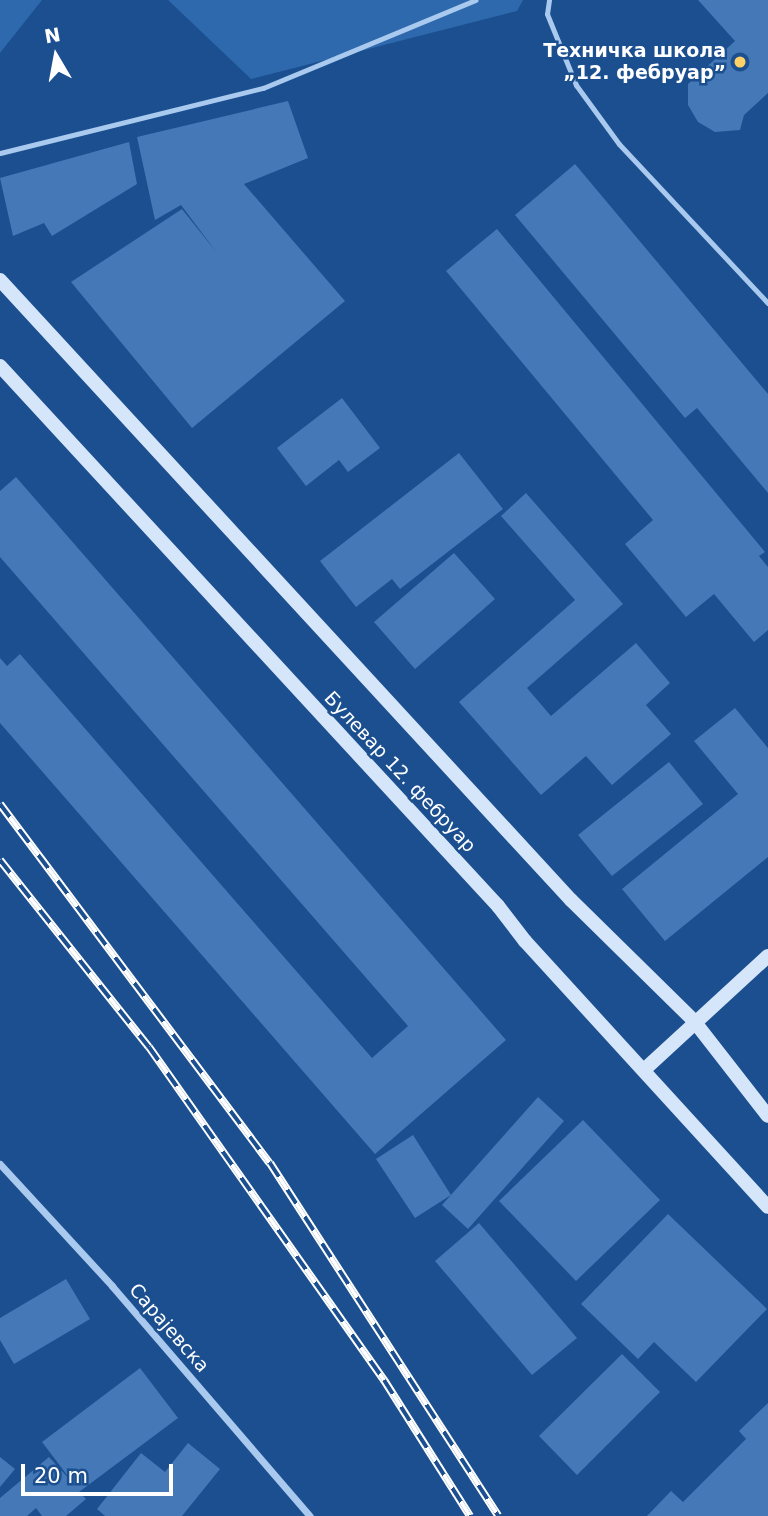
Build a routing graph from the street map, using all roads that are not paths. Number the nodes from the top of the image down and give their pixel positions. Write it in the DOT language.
graph roads {
  1 [pos="475,0"];
  2 [pos="549,0"];
  3 [pos="0,153"];
  4 [pos="0,280"];
  5 [pos="768,303"];
  6 [pos="0,366"];
  7 [pos="768,956"];
  8 [pos="694,1021"];
  9 [pos="645,1069"];
  10 [pos="768,1116"];
  11 [pos="0,1164"];
  12 [pos="768,1207"];
  13 [pos="310,1516"];
  1 -- 3 [label="lane"];
  2 -- 5 [label="lane"];
  4 -- 8 [label="main road, Булевар 12. фебруар"];
  6 -- 9 [label="main road, Булевар 12. фебруар"];
  7 -- 8 [label="main road"];
  8 -- 9 [label="main road"];
  8 -- 10 [label="main road, Булевар 12. фебруар"];
  9 -- 12 [label="main road, Булевар 12. фебруар"];
  11 -- 13 [label="street, Сарајевска"];
}
